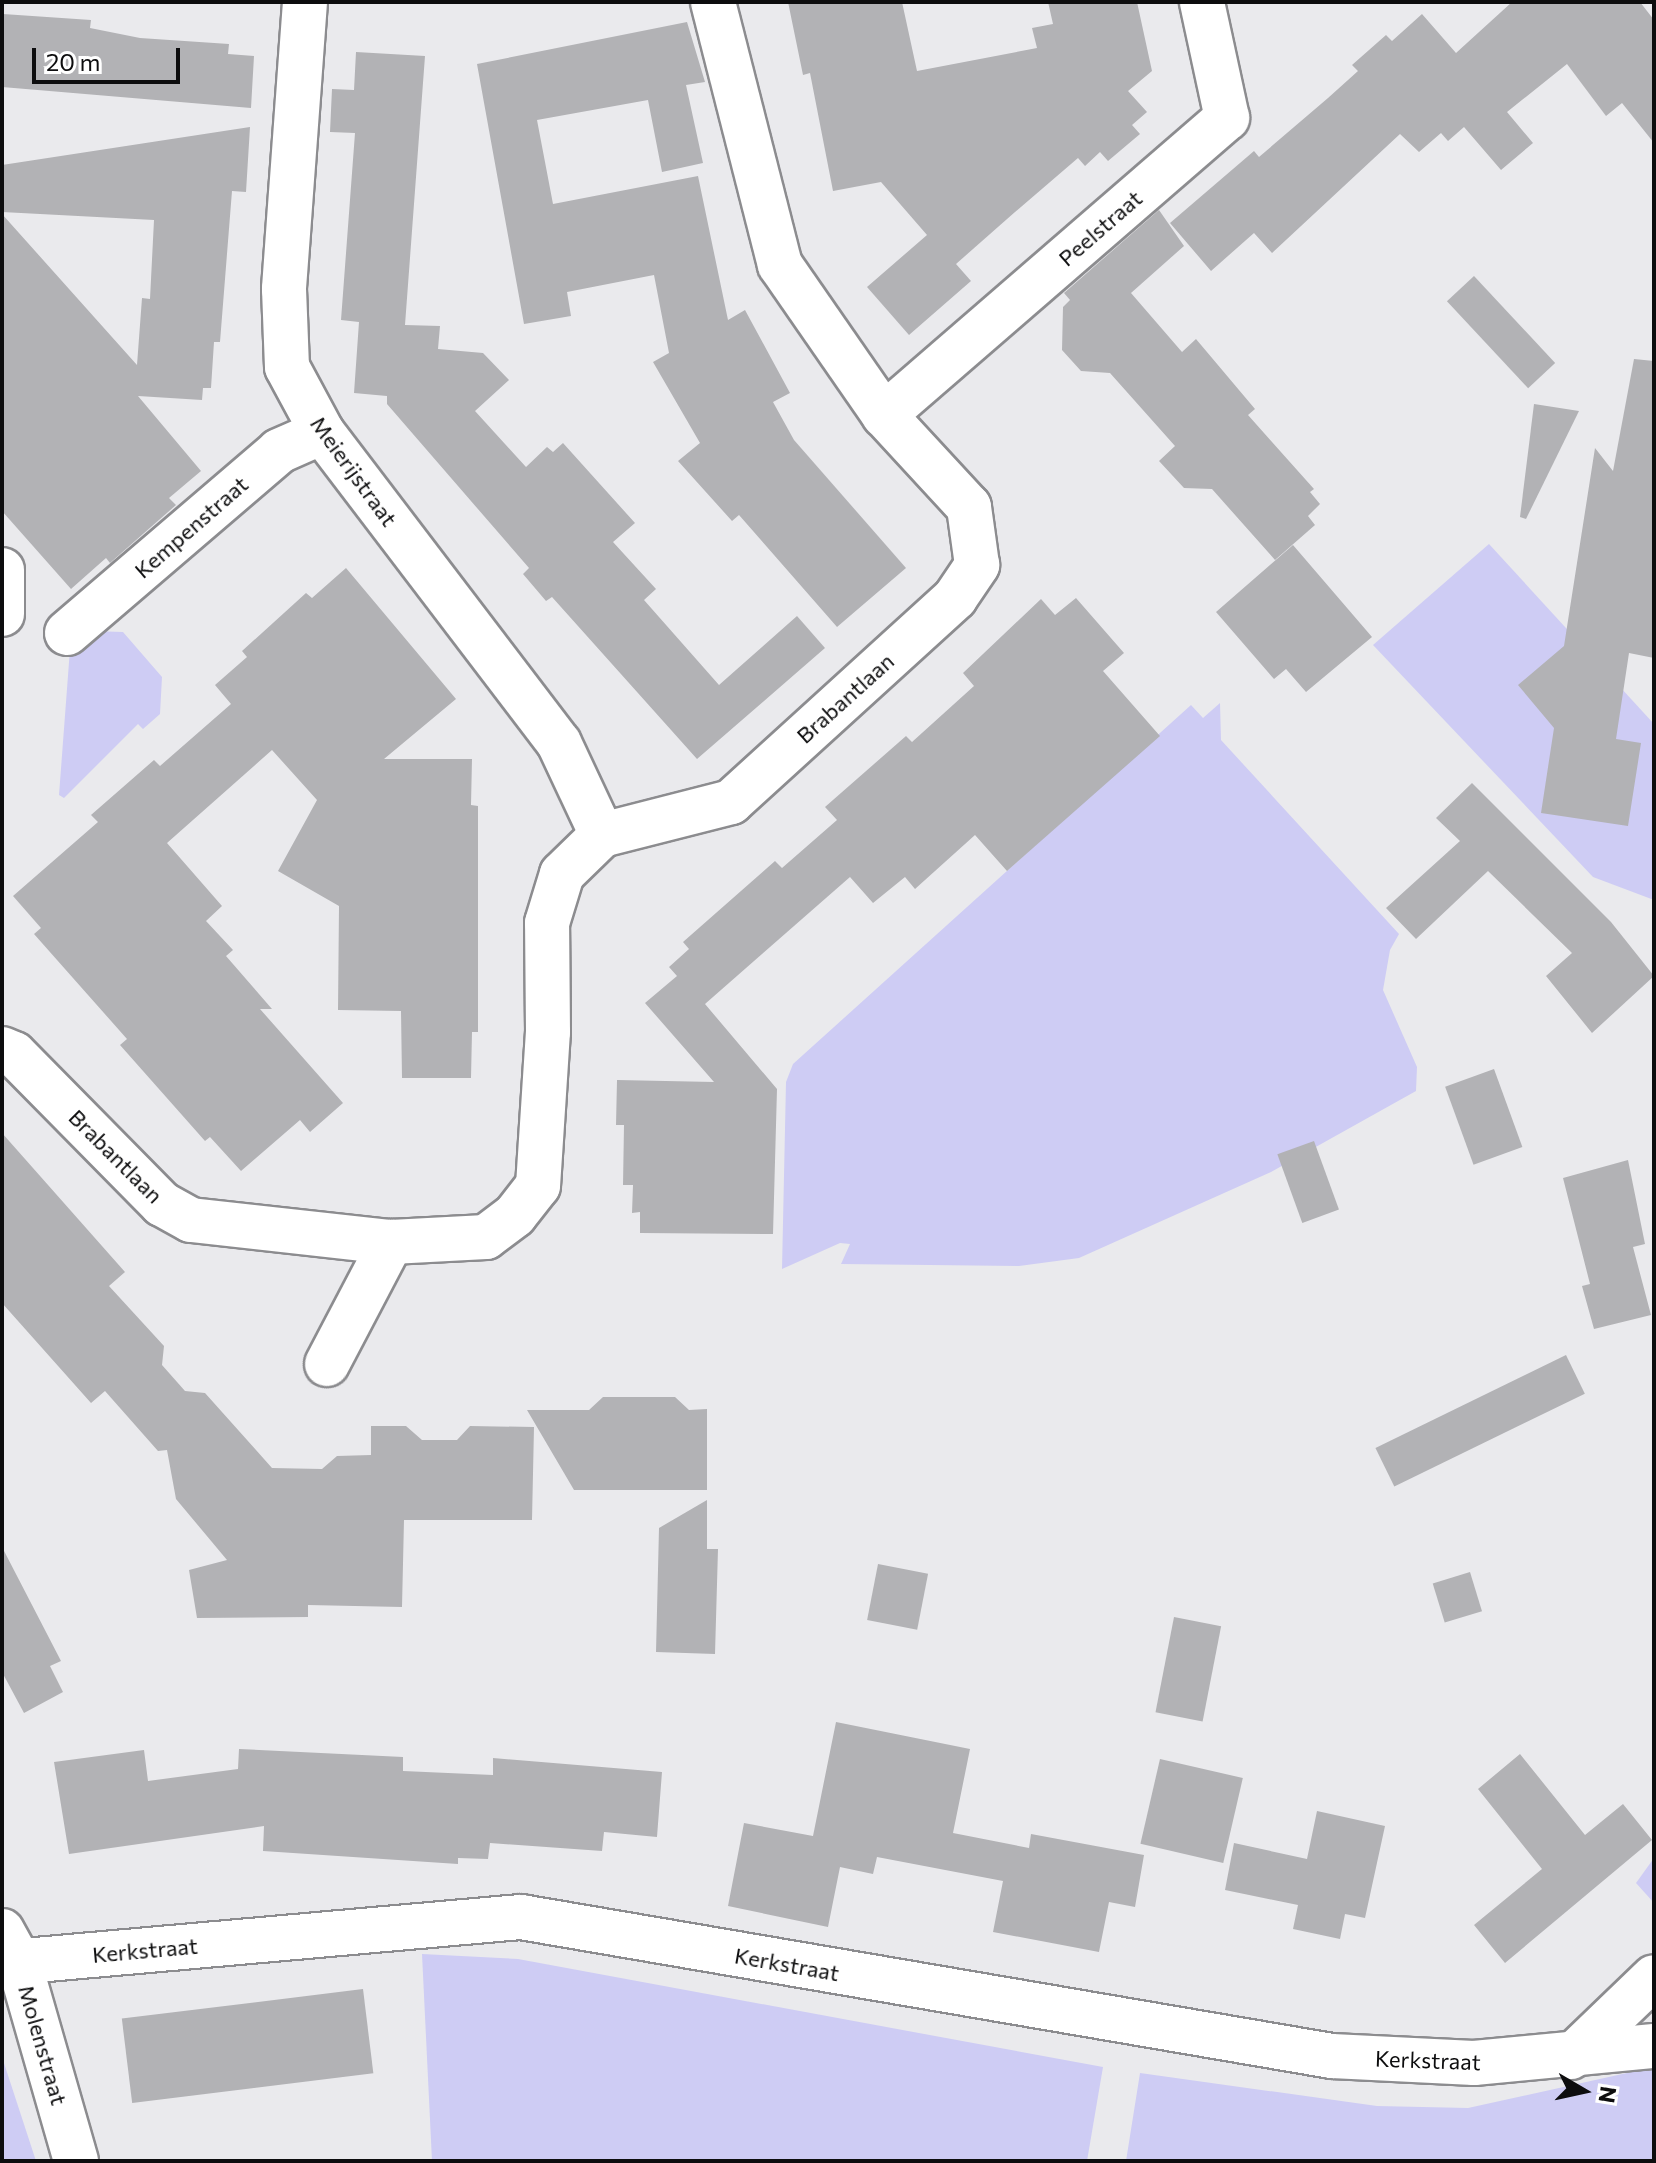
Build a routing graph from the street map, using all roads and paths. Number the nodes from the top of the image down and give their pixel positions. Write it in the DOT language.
graph roads {
  1 [pos="305,2"];
  2 [pos="713,2"];
  3 [pos="1202,2"];
  4 [pos="884,415"];
  5 [pos="322,432"];
  6 [pos="2,570"];
  7 [pos="2,614"];
  8 [pos="67,633"];
  9 [pos="602,835"];
  10 [pos="2,1049"];
  11 [pos="391,1242"];
  12 [pos="327,1364"];
  13 [pos="8,1952"];
  14 [pos="1654,1977"];
  15 [pos="1654,2046"];
  16 [pos="1571,2057"];
  17 [pos="76,2161"];
  1 -- 5 [label="street, Meierijstraat"];
  2 -- 4 [label="street, Brabantlaan"];
  3 -- 4 [label="street, Peelstraat"];
  4 -- 9 [label="street, Brabantlaan"];
  5 -- 8 [label="street, Kempenstraat"];
  5 -- 9 [label="street, Meierijstraat"];
  6 -- 7 [label="street"];
  9 -- 11 [label="street, Brabantlaan"];
  10 -- 11 [label="street, Brabantlaan"];
  11 -- 12 [label="street"];
  13 -- 16 [label="street, Kerkstraat"];
  13 -- 17 [label="street, Molenstraat"];
  14 -- 16 [label="street"];
  15 -- 16 [label="street, Kerkstraat"];
}
